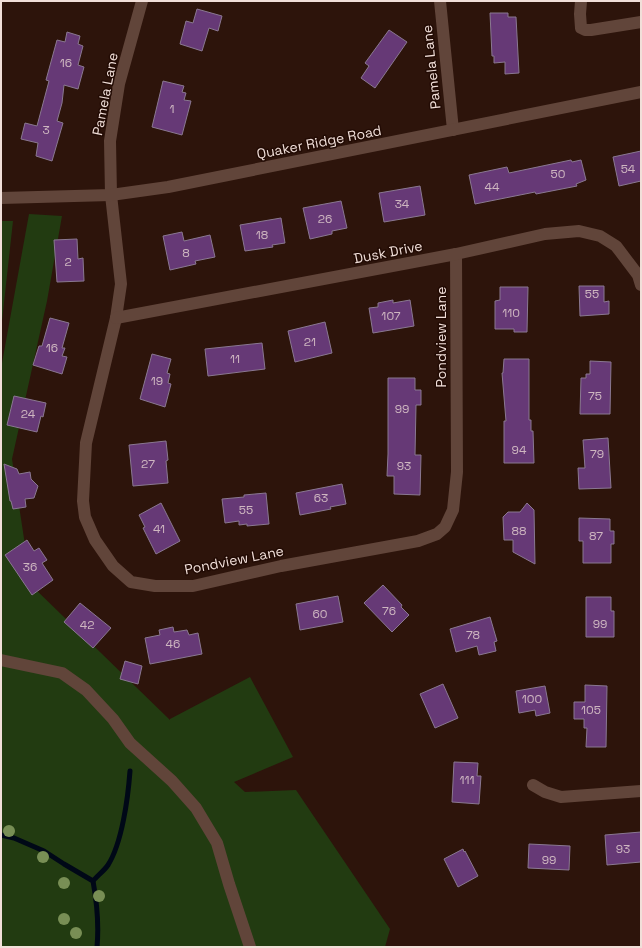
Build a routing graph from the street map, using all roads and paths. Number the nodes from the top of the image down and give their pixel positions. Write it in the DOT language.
graph roads {
  1 [pos="142,1"];
  2 [pos="440,1"];
  3 [pos="581,1"];
  4 [pos="641,22"];
  5 [pos="641,92"];
  6 [pos="452,130"];
  7 [pos="112,195"];
  8 [pos="1,198"];
  9 [pos="456,254"];
  10 [pos="641,285"];
  11 [pos="116,318"];
  12 [pos="1,660"];
  13 [pos="533,785"];
  14 [pos="641,791"];
  15 [pos="250,947"];
  1 -- 7 [label="street, Pamela Lane"];
  2 -- 6 [label="street, Pamela Lane"];
  3 -- 4 [label="street"];
  5 -- 6 [label="street, Quaker Ridge Road"];
  6 -- 7 [label="street, Quaker Ridge Road"];
  7 -- 8 [label="street, Quaker Ridge Road"];
  7 -- 11 [label="street, Pondview Lane"];
  9 -- 10 [label="street, Dusk Drive"];
  9 -- 11 [label="street, Dusk Drive"];
  9 -- 11 [label="street, Pondview Lane"];
  12 -- 15 [label="street"];
  13 -- 14 [label="street"];
}
